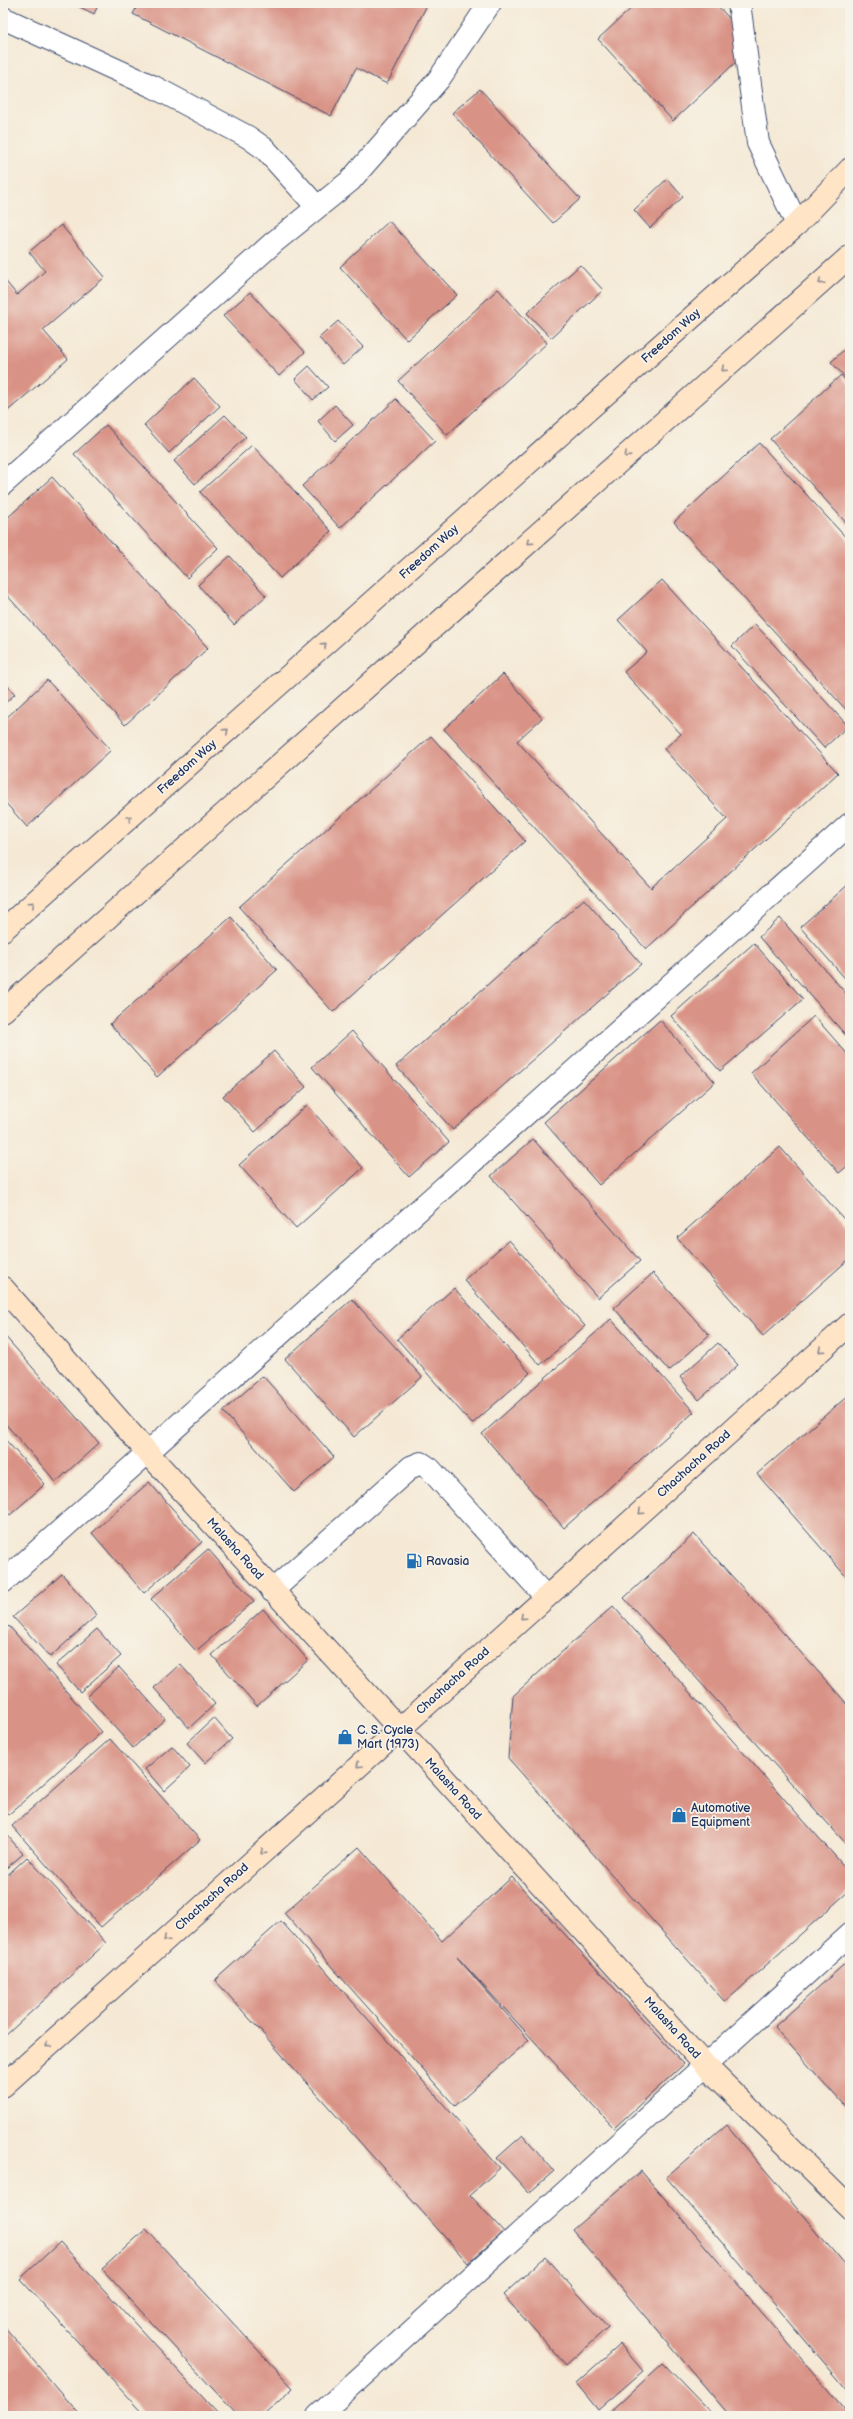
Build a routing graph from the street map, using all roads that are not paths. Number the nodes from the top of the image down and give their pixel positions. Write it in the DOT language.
graph roads {
  1 [pos="490,3"];
  2 [pos="739,3"];
  3 [pos="3,18"];
  4 [pos="850,168"];
  5 [pos="317,208"];
  6 [pos="797,224"];
  7 [pos="850,256"];
  8 [pos="3,484"];
  9 [pos="850,824"];
  10 [pos="3,930"];
  11 [pos="3,1011"];
  12 [pos="3,1288"];
  13 [pos="850,1324"];
  14 [pos="148,1453"];
  15 [pos="3,1582"];
  16 [pos="272,1591"];
  17 [pos="546,1597"];
  18 [pos="399,1729"];
  19 [pos="850,1934"];
  20 [pos="706,2065"];
  21 [pos="3,2086"];
  22 [pos="850,2208"];
  23 [pos="318,2416"];
  1 -- 5 [label="lane"];
  2 -- 6 [label="lane"];
  3 -- 5 [label="lane"];
  4 -- 6 [label="street, Freedom Way"];
  5 -- 8 [label="lane"];
  10 -- 6 [label="street, Freedom Way, one-way"];
  7 -- 11 [label="street, one-way"];
  9 -- 14 [label="lane"];
  12 -- 14 [label="street, Malasha Road"];
  13 -- 17 [label="street, Chachacha Road, one-way"];
  14 -- 15 [label="lane"];
  14 -- 16 [label="street, Malasha Road"];
  16 -- 17 [label="lane"];
  16 -- 18 [label="street, Malasha Road"];
  17 -- 18 [label="street, Chachacha Road, one-way"];
  18 -- 20 [label="street, Malasha Road"];
  18 -- 21 [label="street, Chachacha Road, one-way"];
  19 -- 20 [label="lane"];
  20 -- 22 [label="street, Malasha Road"];
  20 -- 23 [label="lane"];
}
